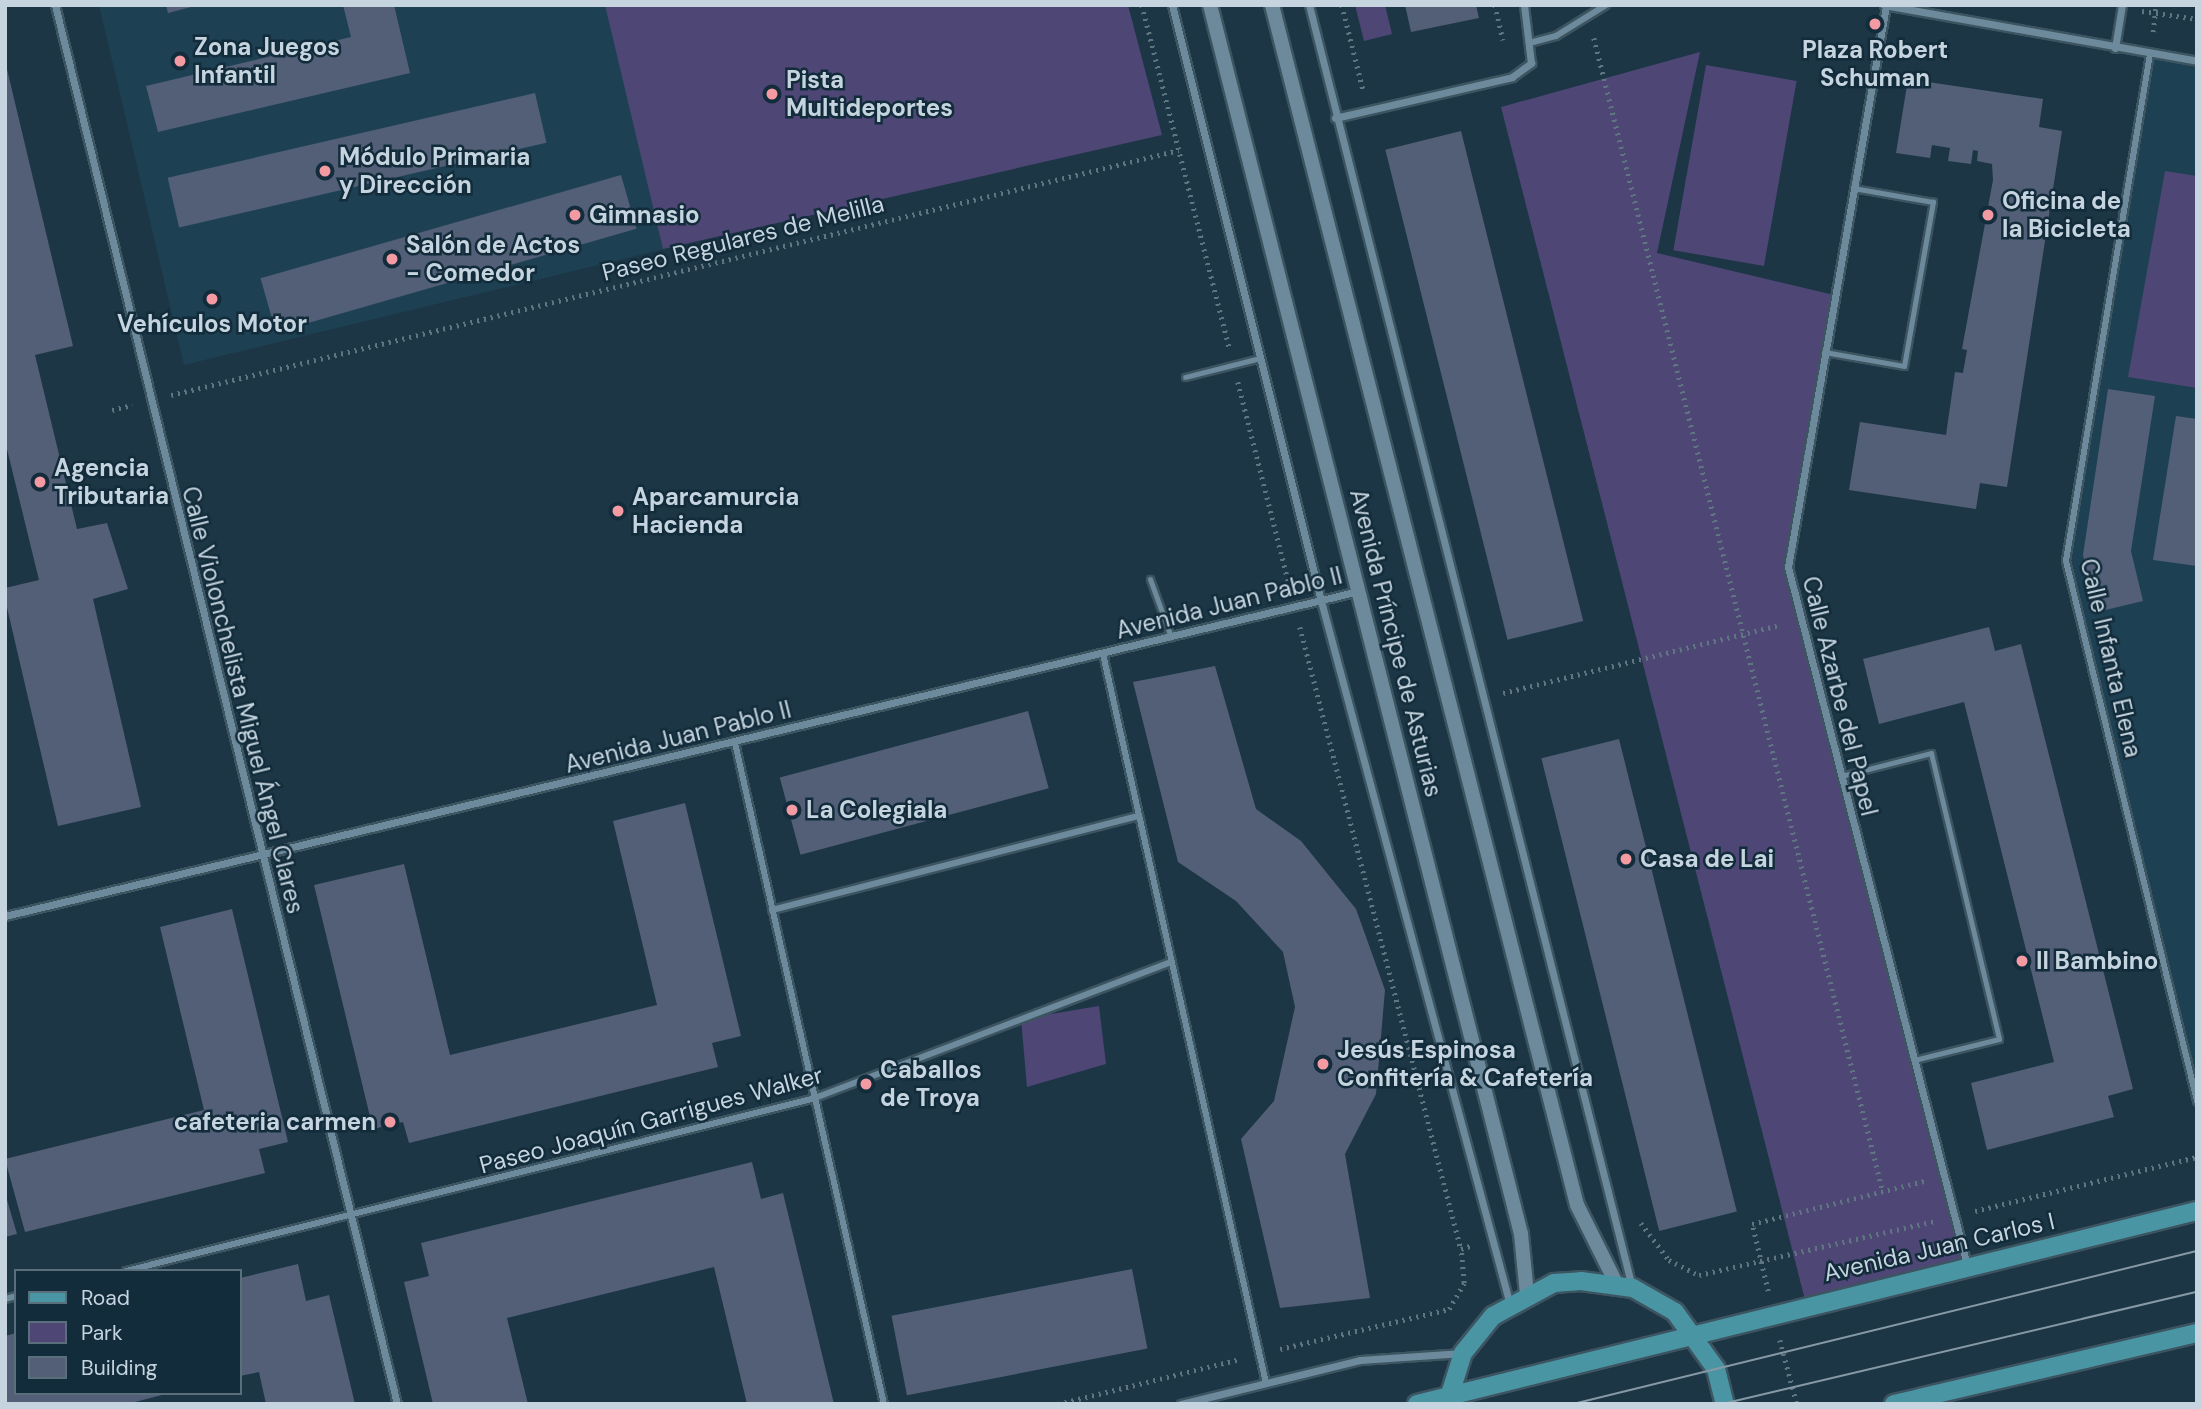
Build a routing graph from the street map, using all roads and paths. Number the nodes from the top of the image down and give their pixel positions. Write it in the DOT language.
graph roads {
  1 [pos="55,5"];
  2 [pos="1172,5"];
  3 [pos="1210,5"];
  4 [pos="1272,5"];
  5 [pos="1309,5"];
  6 [pos="1342,5"];
  7 [pos="1495,5"];
  8 [pos="1524,5"];
  9 [pos="1606,5"];
  10 [pos="1885,5"];
  11 [pos="2122,6"];
  12 [pos="1914,8"];
  13 [pos="1588,16"];
  14 [pos="2197,19"];
  15 [pos="1533,42"];
  16 [pos="2115,48"];
  17 [pos="1506,50"];
  18 [pos="2150,54"];
  19 [pos="2197,61"];
  20 [pos="1369,110"];
  21 [pos="1335,118"];
  22 [pos="1179,150"];
  23 [pos="1853,188"];
  24 [pos="1824,352"];
  25 [pos="1260,358"];
  26 [pos="1185,377"];
  27 [pos="152,400"];
  28 [pos="112,410"];
  29 [pos="1150,579"];
  30 [pos="1360,590"];
  31 [pos="1321,601"];
  32 [pos="1801,620"];
  33 [pos="1743,634"];
  34 [pos="1171,637"];
  35 [pos="1103,654"];
  36 [pos="1486,697"];
  37 [pos="735,743"];
  38 [pos="1841,776"];
  39 [pos="1139,816"];
  40 [pos="261,858"];
  41 [pos="772,910"];
  42 [pos="5,916"];
  43 [pos="1172,962"];
  44 [pos="1914,1060"];
  45 [pos="815,1098"];
  46 [pos="2197,1101"];
  47 [pos="2197,1157"];
  48 [pos="1944,1176"];
  49 [pos="1883,1192"];
  50 [pos="1612,1210"];
  51 [pos="2197,1211"];
  52 [pos="1955,1216"];
  53 [pos="349,1220"];
  54 [pos="1493,1240"];
  55 [pos="1761,1264"];
  56 [pos="1967,1265"];
  57 [pos="135,1269"];
  58 [pos="1624,1285"];
  59 [pos="1527,1294"];
  60 [pos="1510,1305"];
  61 [pos="1693,1331"];
  62 [pos="2197,1333"];
  63 [pos="1463,1353"];
  64 [pos="1260,1354"];
  65 [pos="1266,1383"];
  66 [pos="1447,1400"];
  67 [pos="397,1404"];
  68 [pos="884,1404"];
  69 [pos="1058,1404"];
  70 [pos="1181,1404"];
  71 [pos="1417,1404"];
  72 [pos="1725,1404"];
  73 [pos="1894,1404"];
  1 -- 27 [label="street, Calle Violonchelista Miguel Ángel Clares"];
  2 -- 25 [label="street"];
  3 -- 30 [label="main road, Avenida Príncipe de Asturias"];
  4 -- 58 [label="main road, Avenida Príncipe de Asturias"];
  5 -- 21 [label="street"];
  6 -- 20 [label="path"];
  7 -- 17 [label="path"];
  8 -- 15 [label="street"];
  9 -- 13 [label="street"];
  10 -- 12 [label="street"];
  10 -- 23 [label="street, Calle Azarbe del Papel"];
  11 -- 14 [label="path"];
  11 -- 16 [label="street"];
  12 -- 16 [label="street"];
  13 -- 15 [label="street"];
  13 -- 33 [label="path"];
  15 -- 20 [label="street"];
  16 -- 18 [label="street"];
  18 -- 19 [label="street"];
  18 -- 46 [label="street, Calle Infanta Elena"];
  20 -- 21 [label="street"];
  21 -- 36 [label="street"];
  22 -- 27 [label="path, Paseo Regulares de Melilla"];
  23 -- 24 [label="street, Calle Azarbe del Papel"];
  23 -- 24 [label="lane"];
  24 -- 32 [label="street, Calle Azarbe del Papel"];
  25 -- 26 [label="lane"];
  25 -- 31 [label="street"];
  27 -- 28 [label="path, Paseo Regulares de Melilla"];
  27 -- 40 [label="street, Calle Violonchelista Miguel Ángel Clares"];
  29 -- 34 [label="lane"];
  30 -- 31 [label="street, Avenida Juan Pablo II"];
  30 -- 59 [label="main road, Avenida Príncipe de Asturias"];
  31 -- 34 [label="street, Avenida Juan Pablo II"];
  31 -- 54 [label="street"];
  32 -- 33 [label="path"];
  32 -- 38 [label="street, Calle Azarbe del Papel"];
  33 -- 36 [label="path"];
  33 -- 49 [label="path"];
  34 -- 35 [label="street, Avenida Juan Pablo II"];
  35 -- 37 [label="street, Avenida Juan Pablo II"];
  35 -- 39 [label="street"];
  36 -- 50 [label="street"];
  37 -- 40 [label="street, Avenida Juan Pablo II"];
  37 -- 41 [label="street"];
  38 -- 44 [label="street, Calle Azarbe del Papel"];
  38 -- 44 [label="lane"];
  39 -- 41 [label="street"];
  39 -- 43 [label="street"];
  40 -- 42 [label="street, Avenida Juan Pablo II"];
  40 -- 53 [label="street, Calle Violonchelista Miguel Ángel Clares"];
  41 -- 45 [label="street"];
  43 -- 45 [label="street, Paseo Joaquín Garrigues Walker"];
  43 -- 64 [label="street"];
  44 -- 48 [label="street, Calle Azarbe del Papel"];
  45 -- 53 [label="street, Paseo Joaquín Garrigues Walker"];
  45 -- 68 [label="street"];
  47 -- 52 [label="path"];
  48 -- 49 [label="path"];
  48 -- 52 [label="street, Calle Azarbe del Papel"];
  49 -- 55 [label="path"];
  50 -- 55 [label="path"];
  50 -- 58 [label="street"];
  51 -- 56 [label="main road, Avenida Juan Carlos I"];
  52 -- 55 [label="path"];
  52 -- 56 [label="street, Calle Azarbe del Papel"];
  53 -- 57 [label="street, Paseo Joaquín Garrigues Walker"];
  53 -- 67 [label="street, Calle Violonchelista Miguel Ángel Clares"];
  54 -- 60 [label="street"];
  54 -- 64 [label="path"];
  56 -- 61 [label="main road, Avenida Juan Carlos I"];
  58 -- 59 [label="main road"];
  58 -- 61 [label="main road"];
  59 -- 60 [label="main road"];
  60 -- 63 [label="main road"];
  61 -- 66 [label="main road, Avenida Juan Carlos I"];
  61 -- 72 [label="main road"];
  62 -- 73 [label="main road"];
  63 -- 65 [label="street"];
  63 -- 66 [label="main road"];
  64 -- 65 [label="street"];
  64 -- 69 [label="path"];
  65 -- 70 [label="street"];
  66 -- 71 [label="main road, Avenida Juan Carlos I"];
}
